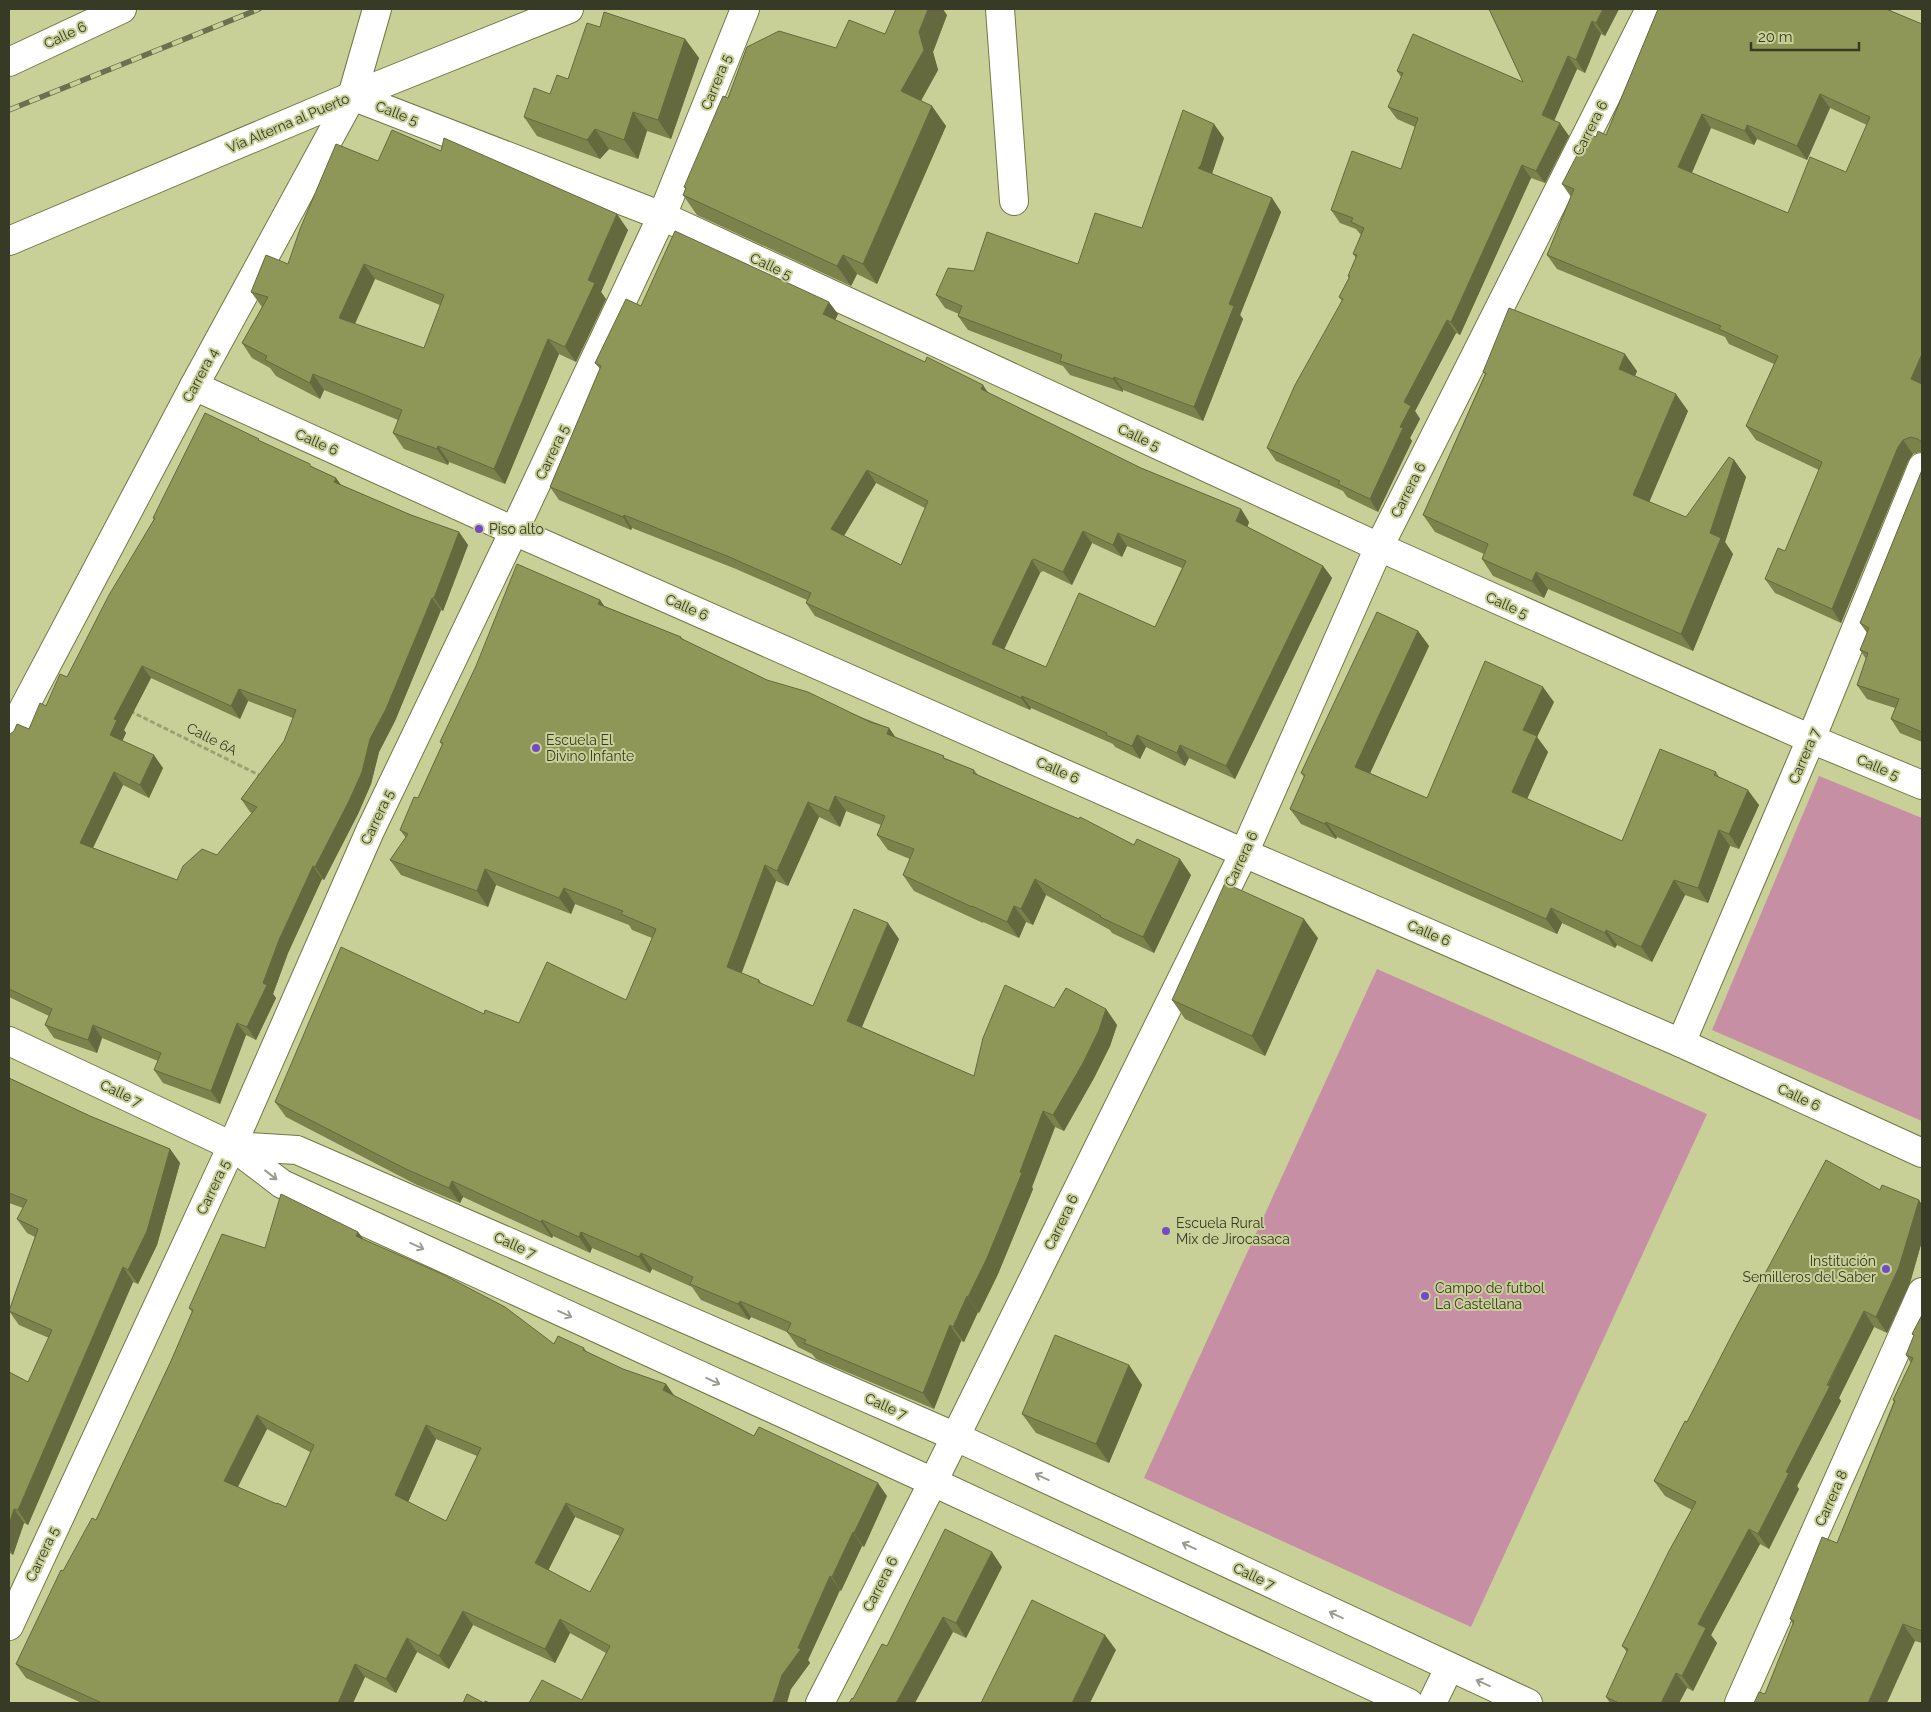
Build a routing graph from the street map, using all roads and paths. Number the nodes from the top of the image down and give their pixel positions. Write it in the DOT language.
graph roads {
  1 [pos="122,9"];
  2 [pos="376,9"];
  3 [pos="569,9"];
  4 [pos="746,9"];
  5 [pos="1000,9"];
  6 [pos="1650,9"];
  7 [pos="9,62"];
  8 [pos="352,96"];
  9 [pos="1014,201"];
  10 [pos="662,216"];
  11 [pos="9,241"];
  12 [pos="194,386"];
  13 [pos="1922,467"];
  14 [pos="514,531"];
  15 [pos="1379,548"];
  16 [pos="124,707"];
  17 [pos="9,736"];
  18 [pos="1811,739"];
  19 [pos="264,778"];
  20 [pos="1922,785"];
  21 [pos="1244,853"];
  22 [pos="9,1041"];
  23 [pos="1681,1043"];
  24 [pos="232,1146"];
  25 [pos="1922,1153"];
  26 [pos="1922,1292"];
  27 [pos="954,1436"];
  28 [pos="932,1482"];
  29 [pos="9,1626"];
  30 [pos="1449,1668"];
  31 [pos="820,1703"];
  32 [pos="1409,1703"];
  33 [pos="1432,1703"];
  34 [pos="1528,1703"];
  35 [pos="1739,1703"];
  1 -- 7 [label="street, Calle 6"];
  2 -- 8 [label="street, Carrera 4"];
  3 -- 8 [label="street, Vía Alterna al Puerto"];
  4 -- 10 [label="street, Carrera 5"];
  5 -- 9 [label="street"];
  6 -- 15 [label="street, Carrera 6"];
  8 -- 10 [label="street, Calle 5"];
  8 -- 11 [label="street, Vía Alterna al Puerto"];
  8 -- 12 [label="street, Carrera 4"];
  10 -- 14 [label="street, Carrera 5"];
  10 -- 15 [label="street, Calle 5"];
  12 -- 14 [label="street, Calle 6"];
  12 -- 17 [label="street, Carrera 4"];
  13 -- 18 [label="street, Carrera 7"];
  14 -- 21 [label="street, Calle 6"];
  14 -- 24 [label="street, Carrera 5"];
  15 -- 18 [label="street, Calle 5"];
  15 -- 21 [label="street, Carrera 6"];
  16 -- 19 [label="path, Calle 6A"];
  18 -- 20 [label="street, Calle 5"];
  18 -- 23 [label="street, Carrera 7"];
  21 -- 23 [label="street, Calle 6"];
  21 -- 27 [label="street, Carrera 6"];
  22 -- 24 [label="street, Calle 7"];
  23 -- 25 [label="street, Calle 6"];
  24 -- 27 [label="street, Calle 7"];
  24 -- 28 [label="street, Calle 7, one-way"];
  24 -- 29 [label="street, Carrera 5"];
  26 -- 35 [label="street, Carrera 8"];
  27 -- 28 [label="street, Carrera 6"];
  30 -- 27 [label="street, Calle 7, one-way"];
  28 -- 31 [label="street, Carrera 6"];
  28 -- 32 [label="street, Calle 7"];
  30 -- 33 [label="street"];
  34 -- 30 [label="street, Calle 7, one-way"];
}
